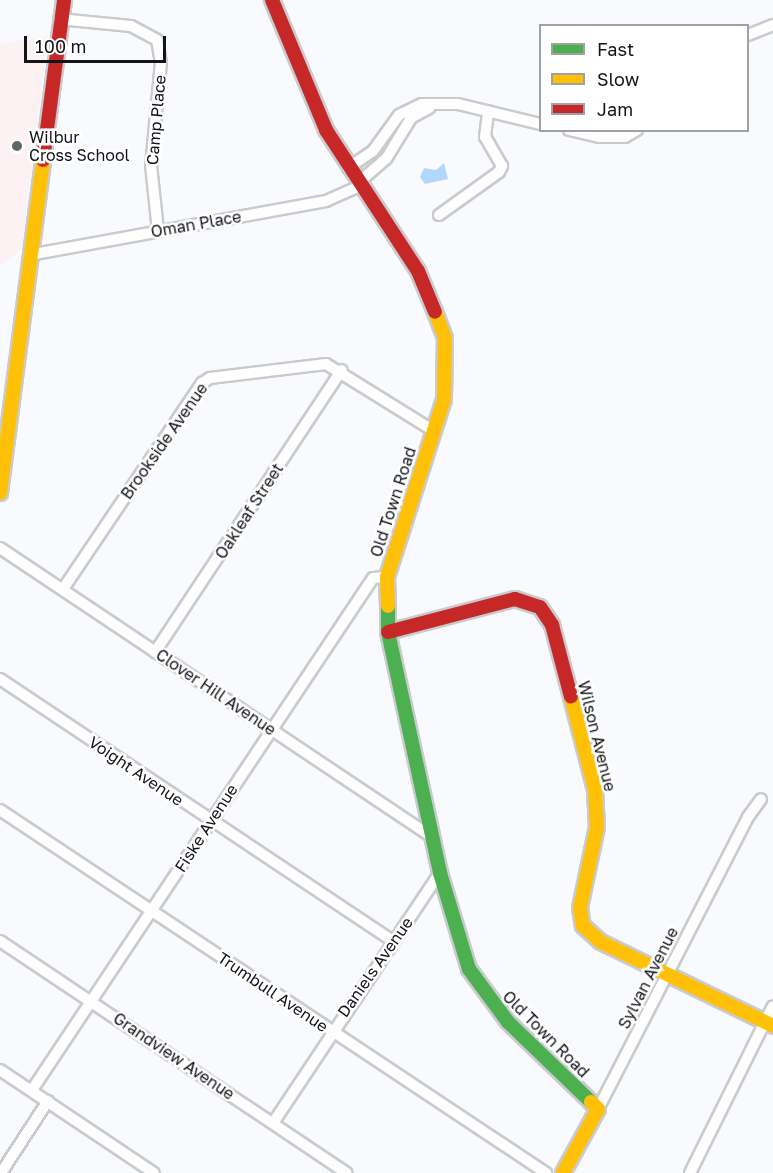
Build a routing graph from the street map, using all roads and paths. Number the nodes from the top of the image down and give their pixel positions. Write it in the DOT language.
graph roads {
  1 [pos="64,0"];
  2 [pos="272,0"];
  3 [pos="59,19"];
  4 [pos="773,25"];
  5 [pos="749,34"];
  6 [pos="474,108"];
  7 [pos="488,111"];
  8 [pos="539,124"];
  9 [pos="576,132"];
  10 [pos="624,134"];
  11 [pos="348,168"];
  12 [pos="359,185"];
  13 [pos="439,215"];
  14 [pos="158,231"];
  15 [pos="29,255"];
  16 [pos="342,370"];
  17 [pos="434,431"];
  18 [pos="2,455"];
  19 [pos="0,493"];
  20 [pos="0,548"];
  21 [pos="387,577"];
  22 [pos="63,589"];
  23 [pos="388,632"];
  24 [pos="155,652"];
  25 [pos="0,679"];
  26 [pos="273,729"];
  27 [pos="761,799"];
  28 [pos="0,810"];
  29 [pos="210,820"];
  30 [pos="432,837"];
  31 [pos="441,873"];
  32 [pos="152,910"];
  33 [pos="393,940"];
  34 [pos="0,941"];
  35 [pos="668,976"];
  36 [pos="91,999"];
  37 [pos="773,1006"];
  38 [pos="769,1023"];
  39 [pos="331,1031"];
  40 [pos="0,1070"];
  41 [pos="32,1090"];
  42 [pos="48,1101"];
  43 [pos="598,1109"];
  44 [pos="273,1123"];
  45 [pos="1,1173"];
  46 [pos="154,1173"];
  47 [pos="347,1173"];
  48 [pos="546,1173"];
  49 [pos="563,1173"];
  50 [pos="690,1173"];
  1 -- 3 [label="main road"];
  2 -- 11 [label="main road, Old Town Road"];
  3 -- 14 [label="street, Camp Place"];
  3 -- 15 [label="main road"];
  4 -- 5 [label="street"];
  6 -- 7 [label="street"];
  6 -- 11 [label="street"];
  6 -- 12 [label="street, Oman Place"];
  7 -- 8 [label="street"];
  7 -- 13 [label="street"];
  9 -- 10 [label="street"];
  11 -- 12 [label="main road, Old Town Road"];
  12 -- 14 [label="street, Oman Place"];
  12 -- 17 [label="main road, Old Town Road"];
  14 -- 15 [label="street, Oman Place"];
  15 -- 18 [label="main road"];
  16 -- 17 [label="street, Brookside Avenue"];
  16 -- 22 [label="street, Brookside Avenue"];
  16 -- 24 [label="street, Oakleaf Street"];
  17 -- 21 [label="main road, Old Town Road"];
  18 -- 19 [label="main road"];
  20 -- 22 [label="street, Clover Hill Avenue"];
  21 -- 23 [label="main road, Old Town Road"];
  21 -- 26 [label="street, Fiske Avenue"];
  22 -- 24 [label="street, Clover Hill Avenue"];
  23 -- 30 [label="main road, Old Town Road"];
  23 -- 35 [label="main road, Wilson Avenue"];
  24 -- 26 [label="street, Clover Hill Avenue"];
  25 -- 29 [label="street, Voight Avenue"];
  26 -- 29 [label="street, Fiske Avenue"];
  26 -- 30 [label="street, Clover Hill Avenue"];
  27 -- 35 [label="street, Sylvan Avenue"];
  28 -- 32 [label="street, Trumbull Avenue"];
  29 -- 32 [label="street, Fiske Avenue"];
  29 -- 33 [label="street, Voight Avenue"];
  30 -- 31 [label="main road, Old Town Road"];
  31 -- 33 [label="street, Daniels Avenue"];
  31 -- 43 [label="main road, Old Town Road"];
  32 -- 36 [label="street, Fiske Avenue"];
  32 -- 39 [label="street, Trumbull Avenue"];
  33 -- 39 [label="street, Daniels Avenue"];
  34 -- 36 [label="street, Grandview Avenue"];
  35 -- 38 [label="main road, Wilson Avenue"];
  35 -- 43 [label="street, Sylvan Avenue"];
  36 -- 41 [label="street, Fiske Avenue"];
  36 -- 44 [label="street, Grandview Avenue"];
  37 -- 38 [label="street"];
  38 -- 50 [label="street"];
  39 -- 44 [label="street, Daniels Avenue"];
  39 -- 48 [label="street, Trumbull Avenue"];
  40 -- 41 [label="street"];
  41 -- 42 [label="street"];
  42 -- 45 [label="street"];
  42 -- 46 [label="street"];
  43 -- 49 [label="main road, Sylvan Avenue"];
  44 -- 47 [label="street, Grandview Avenue"];
}
